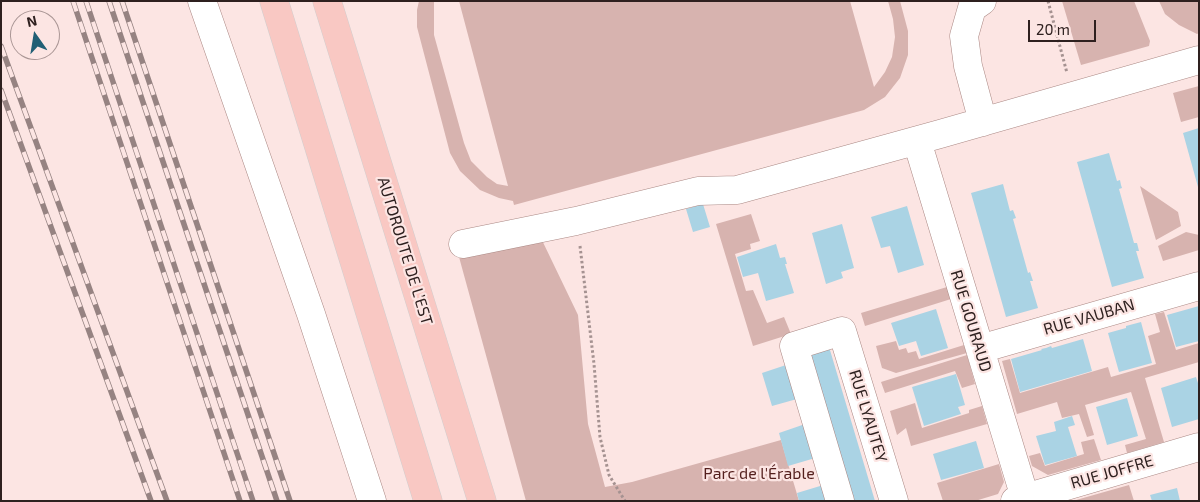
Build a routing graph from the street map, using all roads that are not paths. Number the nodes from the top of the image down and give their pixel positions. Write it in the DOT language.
graph roads {
  1 [pos="202,1"];
  2 [pos="274,1"];
  3 [pos="327,1"];
  4 [pos="982,1"];
  5 [pos="1199,60"];
  6 [pos="983,122"];
  7 [pos="917,141"];
  8 [pos="463,244"];
  9 [pos="1199,286"];
  10 [pos="980,349"];
  11 [pos="1199,447"];
  12 [pos="1022,500"];
  13 [pos="372,501"];
  14 [pos="428,501"];
  15 [pos="482,501"];
  16 [pos="840,501"];
  17 [pos="894,501"];
  1 -- 13 [label="street"];
  2 -- 14 [label="highway"];
  3 -- 15 [label="highway, AUTOROUTE DE L’EST"];
  4 -- 6 [label="street"];
  5 -- 6 [label="street"];
  6 -- 7 [label="street"];
  7 -- 8 [label="street"];
  7 -- 10 [label="street, RUE GOURAUD"];
  9 -- 10 [label="street, RUE VAUBAN"];
  10 -- 12 [label="street, RUE GOURAUD"];
  11 -- 12 [label="street, RUE JOFFRE"];
  16 -- 17 [label="street, RUE LYAUTEY"];
}
